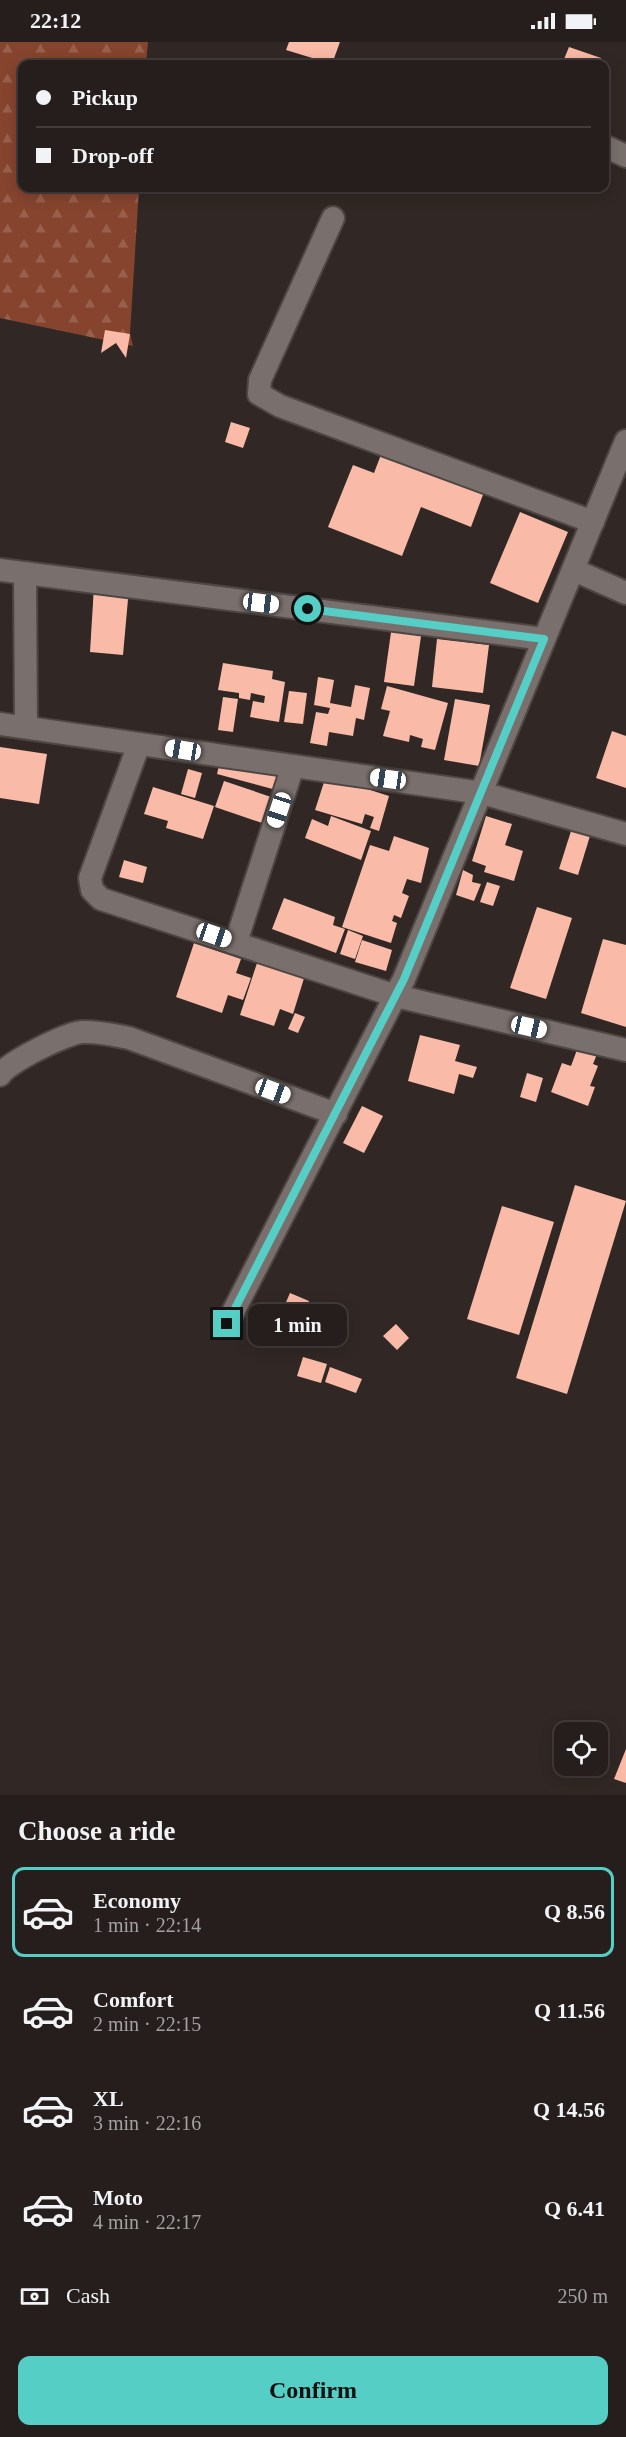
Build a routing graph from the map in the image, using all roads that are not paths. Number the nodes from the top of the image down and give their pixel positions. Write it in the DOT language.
graph roads {
  1 [pos="609,148"];
  2 [pos="626,156"];
  3 [pos="333,218"];
  4 [pos="626,441"];
  5 [pos="593,522"];
  6 [pos="0,570"];
  7 [pos="574,570"];
  8 [pos="25,573"];
  9 [pos="626,593"];
  10 [pos="544,639"];
  11 [pos="0,724"];
  12 [pos="26,727"];
  13 [pos="139,744"];
  14 [pos="293,766"];
  15 [pos="482,793"];
  16 [pos="626,834"];
  17 [pos="236,942"];
  18 [pos="396,996"];
  19 [pos="626,1050"];
  20 [pos="0,1075"];
  21 [pos="336,1114"];
  22 [pos="227,1324"];
  1 -- 2 [label="street"];
  3 -- 5 [label="street"];
  4 -- 5 [label="street"];
  5 -- 7 [label="street"];
  6 -- 8 [label="street"];
  7 -- 9 [label="street"];
  7 -- 10 [label="street"];
  8 -- 10 [label="street"];
  8 -- 12 [label="street"];
  10 -- 15 [label="street"];
  11 -- 12 [label="street"];
  12 -- 13 [label="street"];
  13 -- 14 [label="street"];
  13 -- 17 [label="street"];
  14 -- 15 [label="street"];
  14 -- 17 [label="street"];
  15 -- 16 [label="street"];
  15 -- 18 [label="street"];
  17 -- 18 [label="street"];
  18 -- 19 [label="street"];
  18 -- 21 [label="street"];
  20 -- 21 [label="street"];
  21 -- 22 [label="street"];
}
